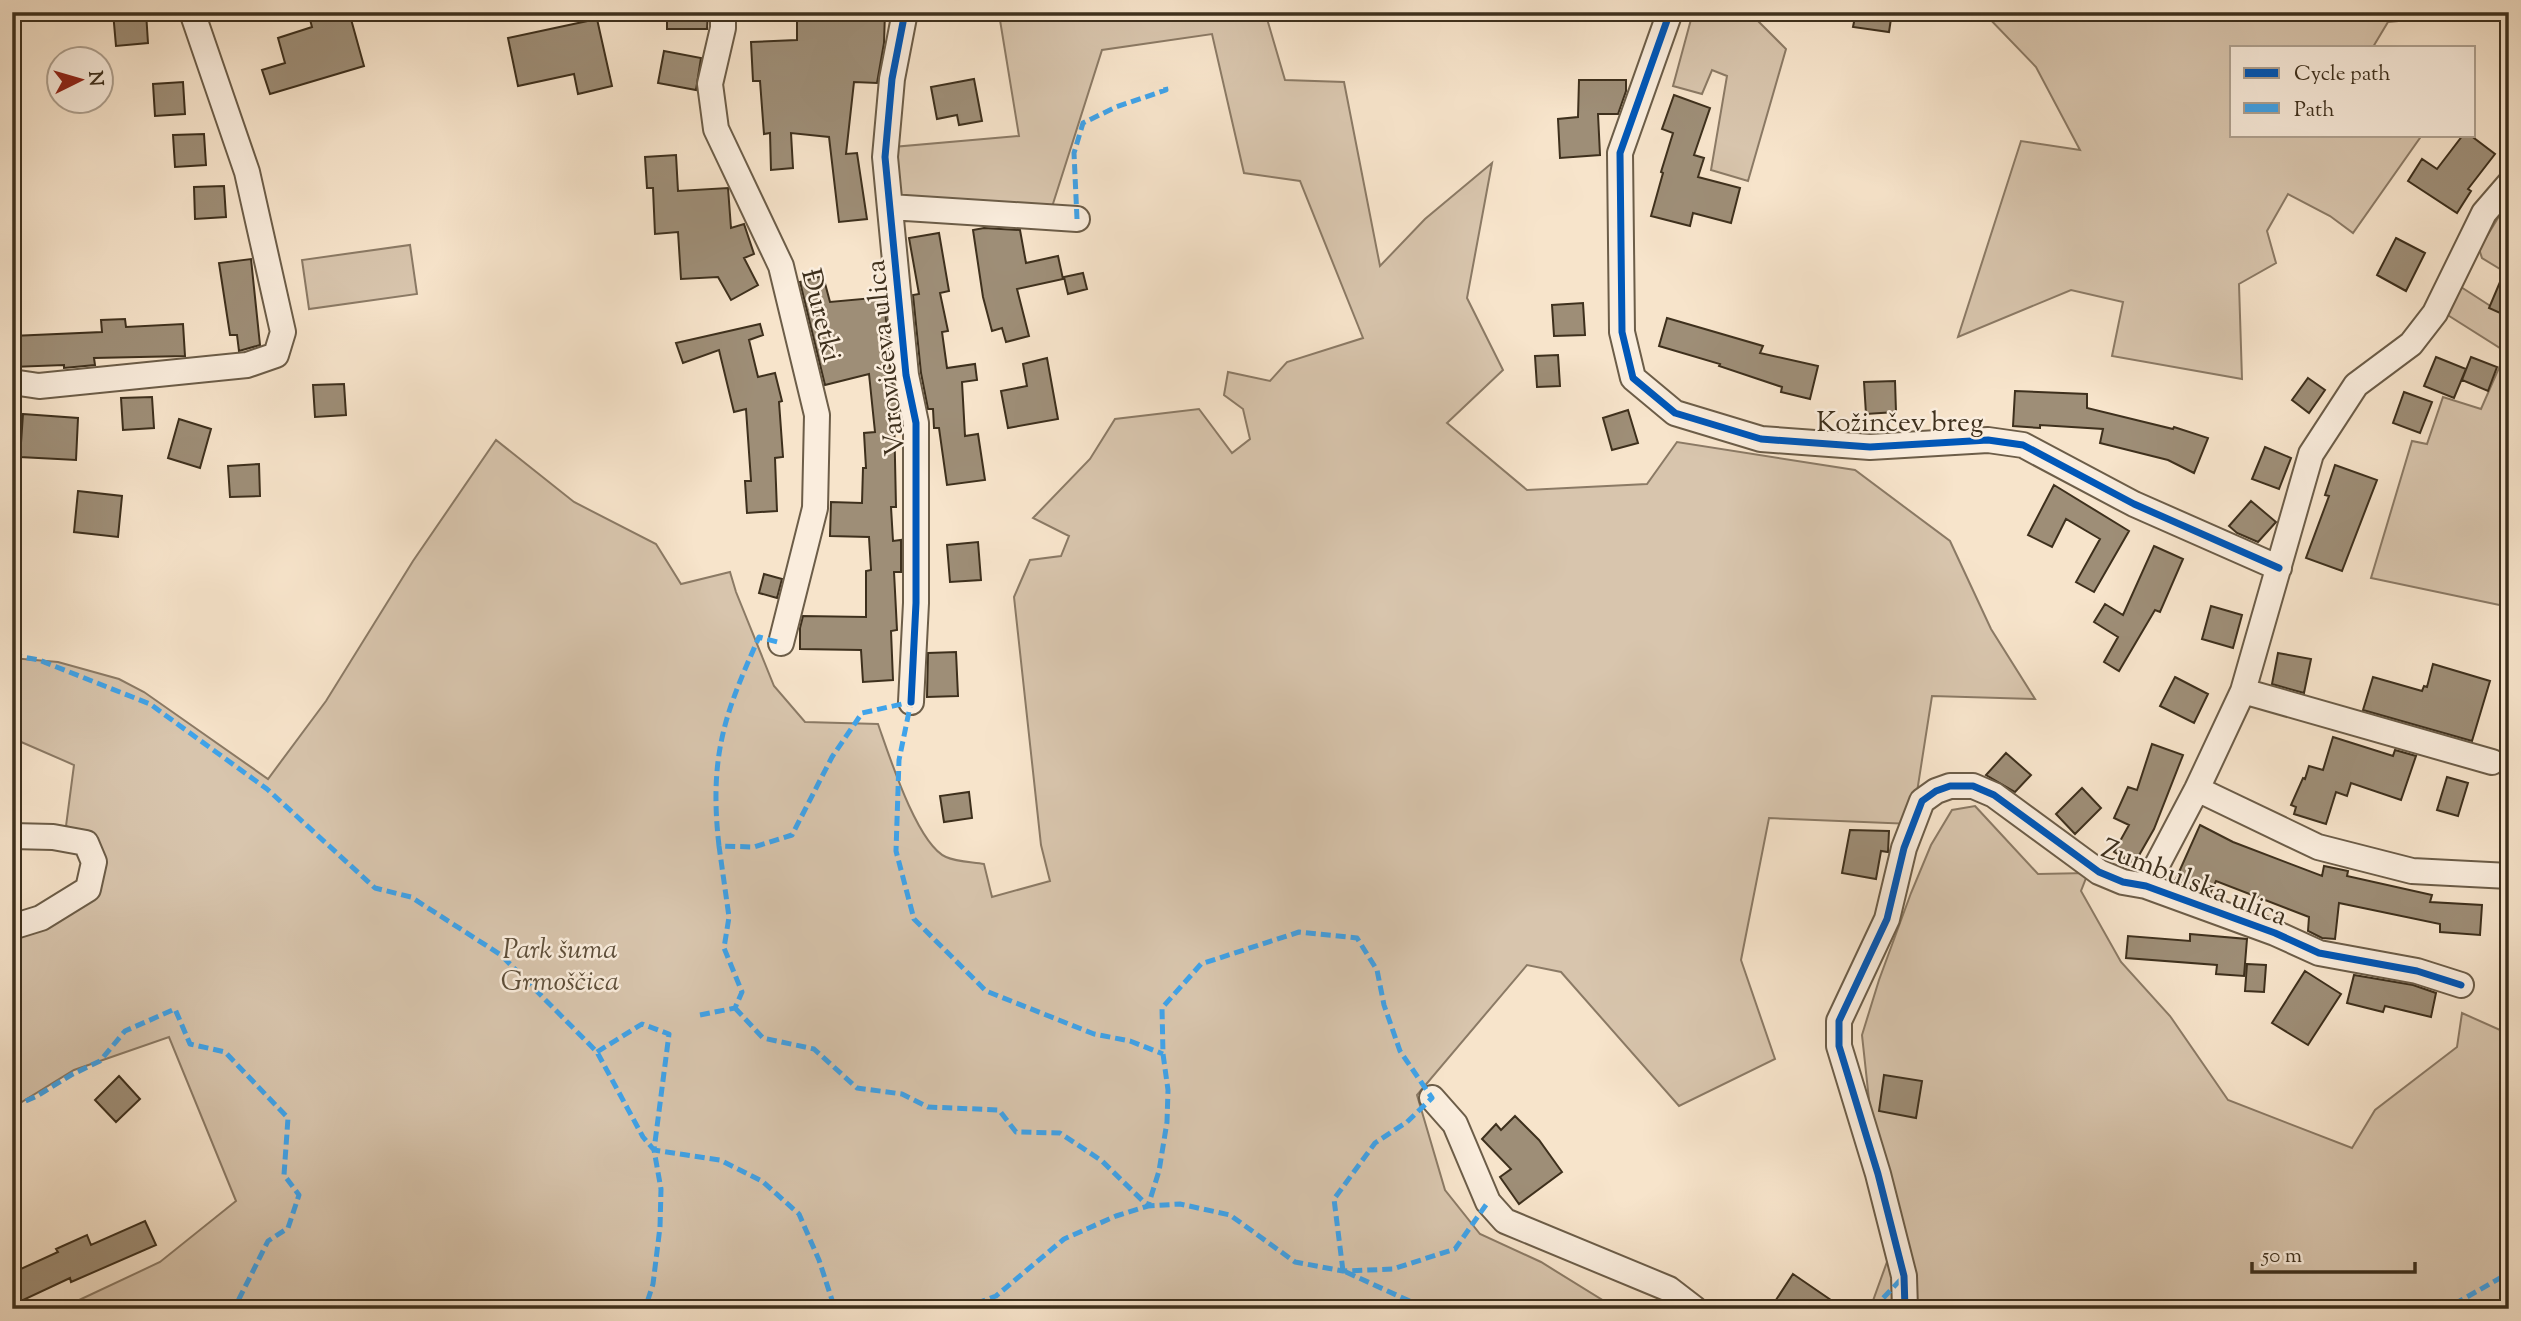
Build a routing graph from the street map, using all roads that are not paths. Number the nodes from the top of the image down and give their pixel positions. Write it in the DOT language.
graph roads {
  1 [pos="192,12"];
  2 [pos="723,12"];
  3 [pos="905,12"];
  4 [pos="1670,12"];
  5 [pos="2509,184"];
  6 [pos="890,207"];
  7 [pos="1077,219"];
  8 [pos="12,382"];
  9 [pos="2279,568"];
  10 [pos="781,643"];
  11 [pos="2243,691"];
  12 [pos="911,702"];
  13 [pos="2492,762"];
  14 [pos="2197,789"];
  15 [pos="12,836"];
  16 [pos="2509,876"];
  17 [pos="2146,886"];
  18 [pos="12,927"];
  19 [pos="2461,985"];
  20 [pos="1432,1098"];
  21 [pos="1695,1309"];
  22 [pos="1905,1309"];
  1 -- 8 [label="street"];
  2 -- 10 [label="street, Đuretki"];
  3 -- 6 [label="street, Varovićeva ulica"];
  4 -- 9 [label="street, Kožinčev breg"];
  5 -- 9 [label="street, Zumbulska ulica"];
  6 -- 7 [label="street"];
  6 -- 12 [label="street, Varovićeva ulica"];
  9 -- 11 [label="street, Zumbulska ulica"];
  11 -- 13 [label="street"];
  11 -- 14 [label="street, Zumbulska ulica"];
  14 -- 16 [label="street"];
  14 -- 17 [label="street, Zumbulska ulica"];
  15 -- 18 [label="street"];
  17 -- 19 [label="street, Zumbulska ulica"];
  17 -- 22 [label="street, Zumbulska ulica"];
  20 -- 21 [label="street"];
}
